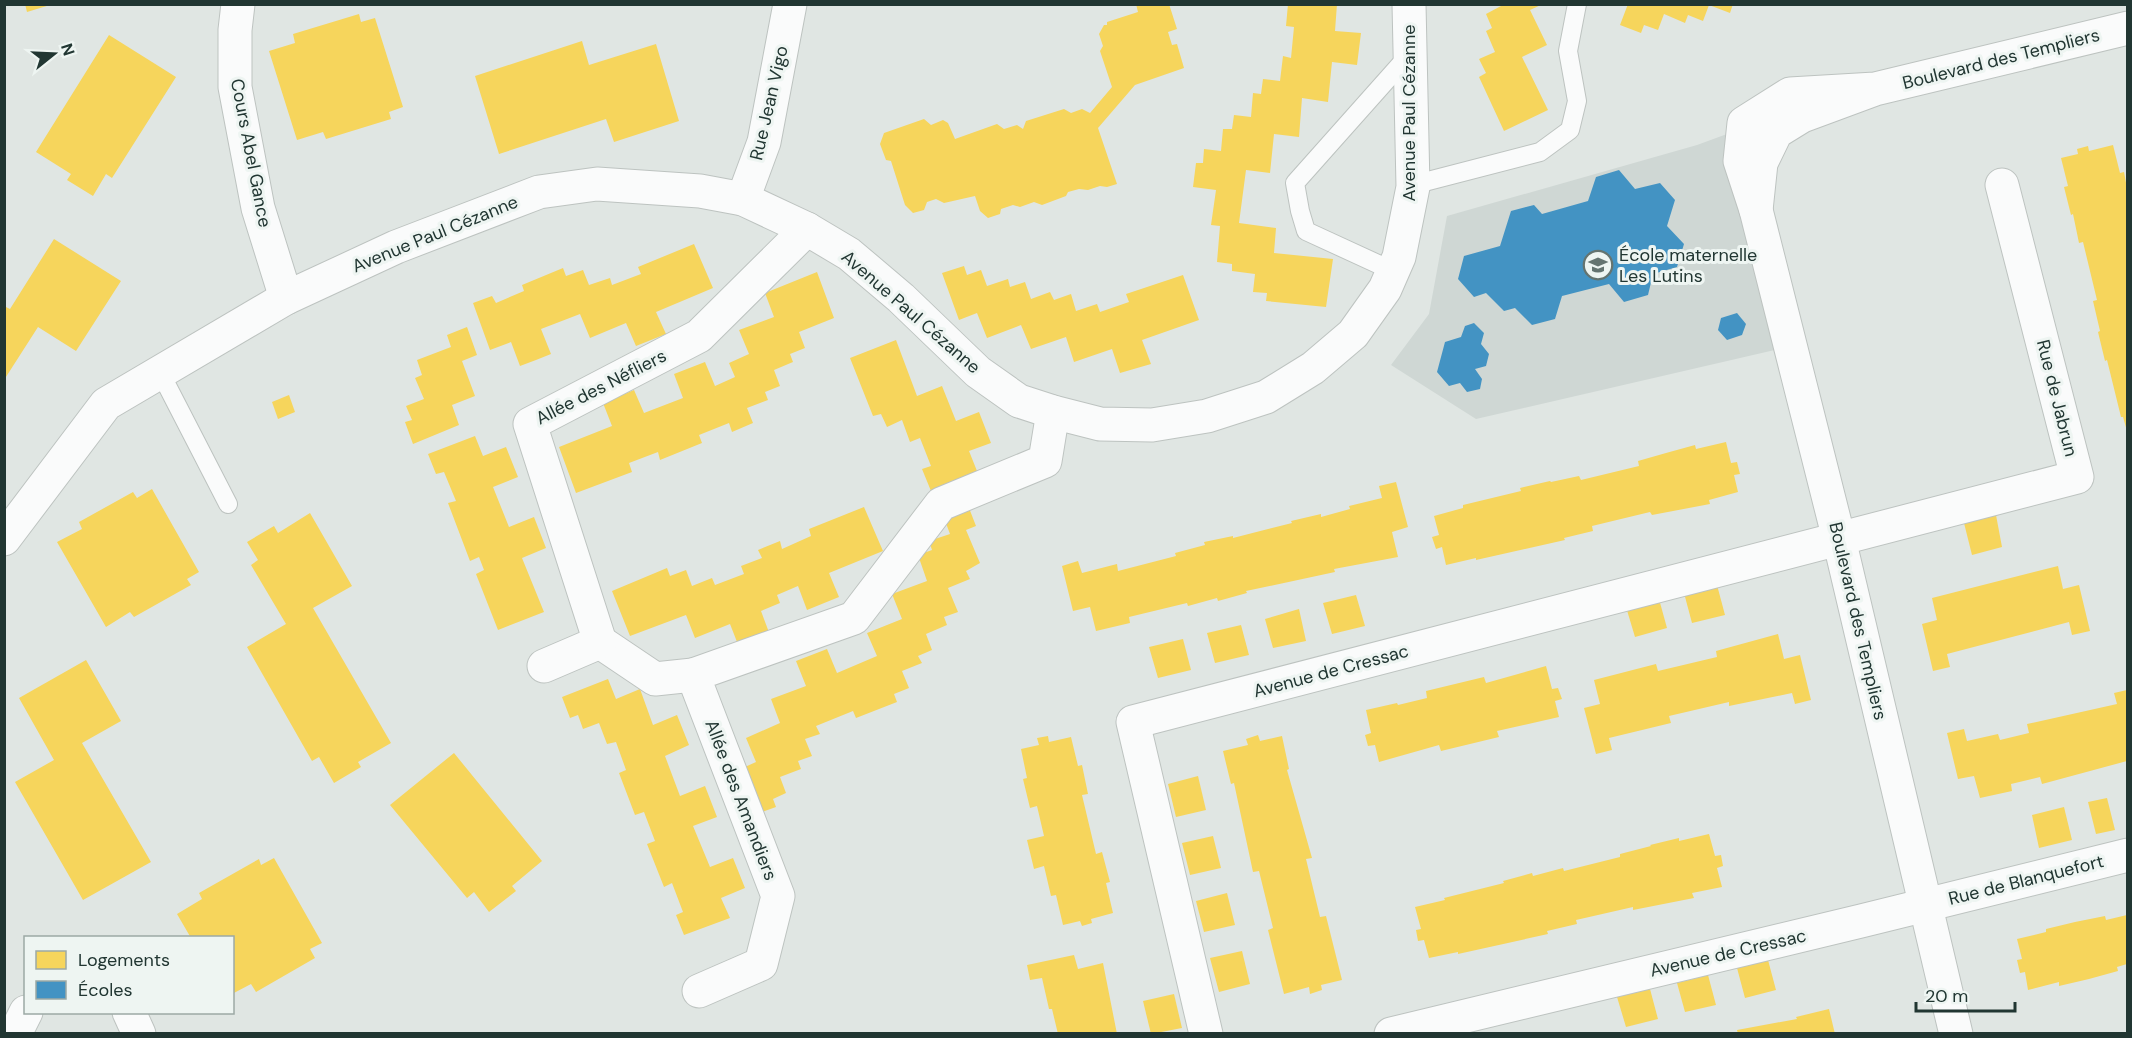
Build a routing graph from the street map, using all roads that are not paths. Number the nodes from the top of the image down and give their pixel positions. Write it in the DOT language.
graph roads {
  1 [pos="238,4"];
  2 [pos="790,4"];
  3 [pos="1409,4"];
  4 [pos="1577,4"];
  5 [pos="2127,28"];
  6 [pos="1410,59"];
  7 [pos="2002,185"];
  8 [pos="1413,187"];
  9 [pos="743,199"];
  10 [pos="807,229"];
  11 [pos="1392,270"];
  12 [pos="286,298"];
  13 [pos="159,372"];
  14 [pos="1053,412"];
  15 [pos="228,504"];
  16 [pos="4,539"];
  17 [pos="1839,539"];
  18 [pos="600,642"];
  19 [pos="544,666"];
  20 [pos="693,675"];
  21 [pos="2127,855"];
  22 [pos="1925,905"];
  23 [pos="699,992"];
  24 [pos="25,1014"];
  25 [pos="130,1014"];
  26 [pos="4,1020"];
  27 [pos="9,1034"];
  28 [pos="15,1034"];
  29 [pos="139,1034"];
  30 [pos="1206,1034"];
  31 [pos="1391,1034"];
  32 [pos="1956,1034"];
  1 -- 12 [label="street, Cours Abel Gance"];
  2 -- 9 [label="street, Rue Jean Vigo"];
  3 -- 6 [label="street, Avenue Paul Cézanne"];
  4 -- 8 [label="lane"];
  5 -- 17 [label="street, Boulevard des Templiers"];
  6 -- 8 [label="street, Avenue Paul Cézanne"];
  6 -- 11 [label="lane"];
  7 -- 17 [label="street, Rue de Jabrun"];
  8 -- 11 [label="street, Avenue Paul Cézanne"];
  9 -- 10 [label="street, Avenue Paul Cézanne"];
  9 -- 12 [label="street, Avenue Paul Cézanne"];
  10 -- 14 [label="street, Avenue Paul Cézanne"];
  10 -- 18 [label="street, Allée des Néfliers"];
  11 -- 14 [label="street, Avenue Paul Cézanne"];
  12 -- 13 [label="street, Avenue Paul Cézanne"];
  13 -- 15 [label="lane"];
  13 -- 16 [label="street, Avenue Paul Cézanne"];
  14 -- 20 [label="street"];
  17 -- 22 [label="street, Boulevard des Templiers"];
  17 -- 30 [label="street, Avenue de Cressac"];
  18 -- 19 [label="street"];
  18 -- 20 [label="street"];
  20 -- 23 [label="street, Allée des Amandiers"];
  21 -- 22 [label="street, Rue de Blanquefort"];
  22 -- 31 [label="street, Avenue de Cressac"];
  22 -- 32 [label="street, Boulevard des Templiers"];
  24 -- 28 [label="street"];
  25 -- 29 [label="street"];
  26 -- 27 [label="street"];
}
